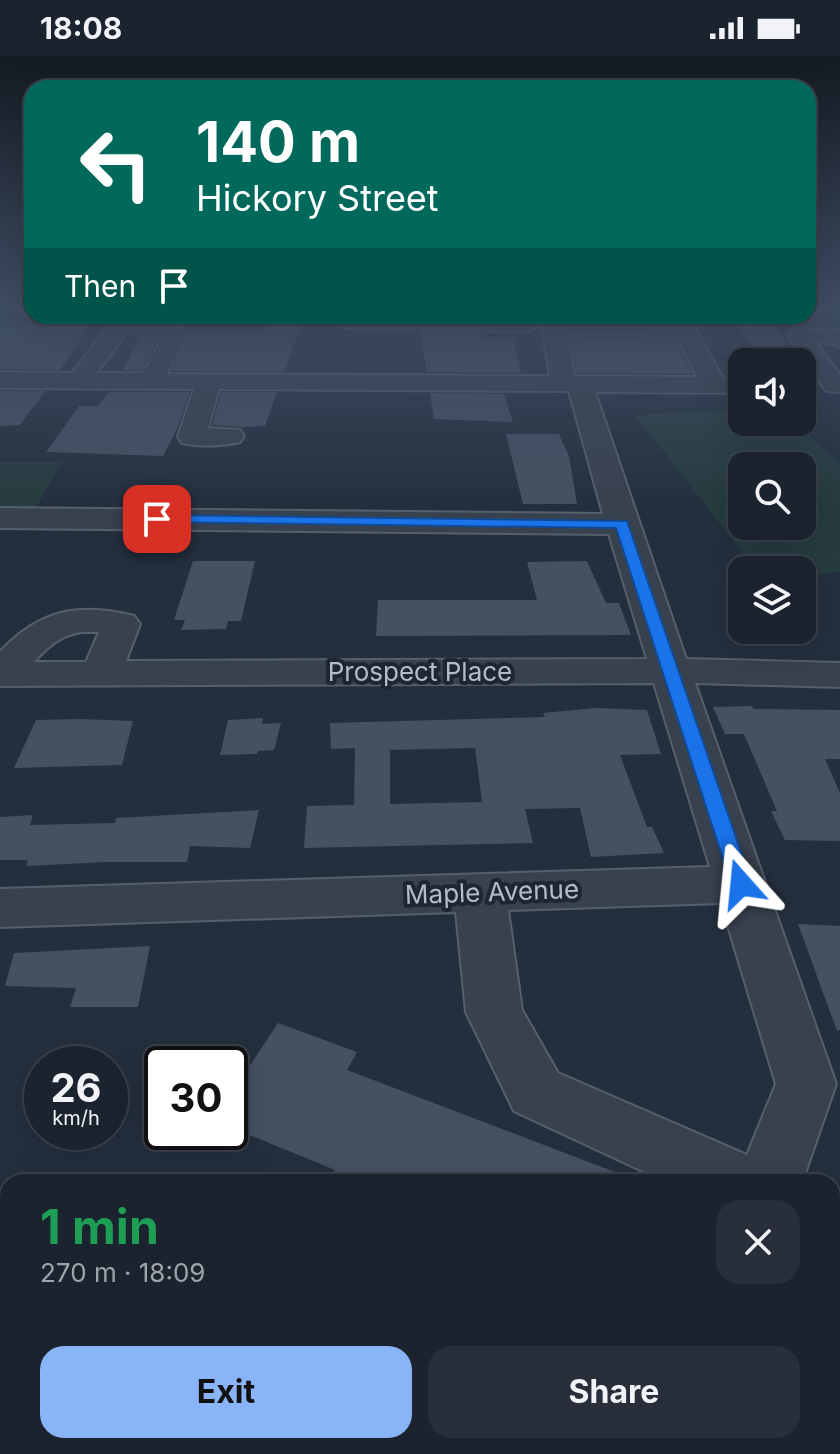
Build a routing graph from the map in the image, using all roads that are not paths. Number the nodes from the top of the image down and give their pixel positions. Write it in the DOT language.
graph roads {
  1 [pos="83,375"];
  2 [pos="154,375"];
  3 [pos="253,375"];
  4 [pos="472,375"];
  5 [pos="569,375"];
  6 [pos="708,375"];
  7 [pos="0,380"];
  8 [pos="79,380"];
  9 [pos="151,381"];
  10 [pos="209,381"];
  11 [pos="572,385"];
  12 [pos="713,385"];
  13 [pos="728,385"];
  14 [pos="816,386"];
  15 [pos="838,386"];
  16 [pos="230,436"];
  17 [pos="0,518"];
  18 [pos="622,524"];
  19 [pos="671,671"];
  20 [pos="1,674"];
  21 [pos="101,674"];
  22 [pos="840,675"];
  23 [pos="741,884"];
  24 [pos="480,893"];
  25 [pos="0,908"];
  26 [pos="823,1084"];
  27 [pos="718,1174"];
  28 [pos="773,1174"];
  1 -- 8 [label="street"];
  2 -- 9 [label="street"];
  3 -- 10 [label="street"];
  4 -- 11 [label="street"];
  5 -- 11 [label="street"];
  6 -- 12 [label="street"];
  7 -- 8 [label="street"];
  8 -- 9 [label="street"];
  9 -- 10 [label="street"];
  10 -- 16 [label="street"];
  11 -- 12 [label="street"];
  11 -- 18 [label="street"];
  12 -- 13 [label="street"];
  14 -- 15 [label="street"];
  17 -- 18 [label="street"];
  18 -- 19 [label="street"];
  19 -- 21 [label="street, Prospect Place"];
  19 -- 22 [label="street, Prospect Place"];
  19 -- 23 [label="street"];
  20 -- 21 [label="street, Prospect Place"];
  20 -- 21 [label="street"];
  23 -- 24 [label="street, Maple Avenue"];
  23 -- 26 [label="street"];
  24 -- 25 [label="street, Maple Avenue"];
  24 -- 27 [label="street"];
  26 -- 28 [label="street"];
}
